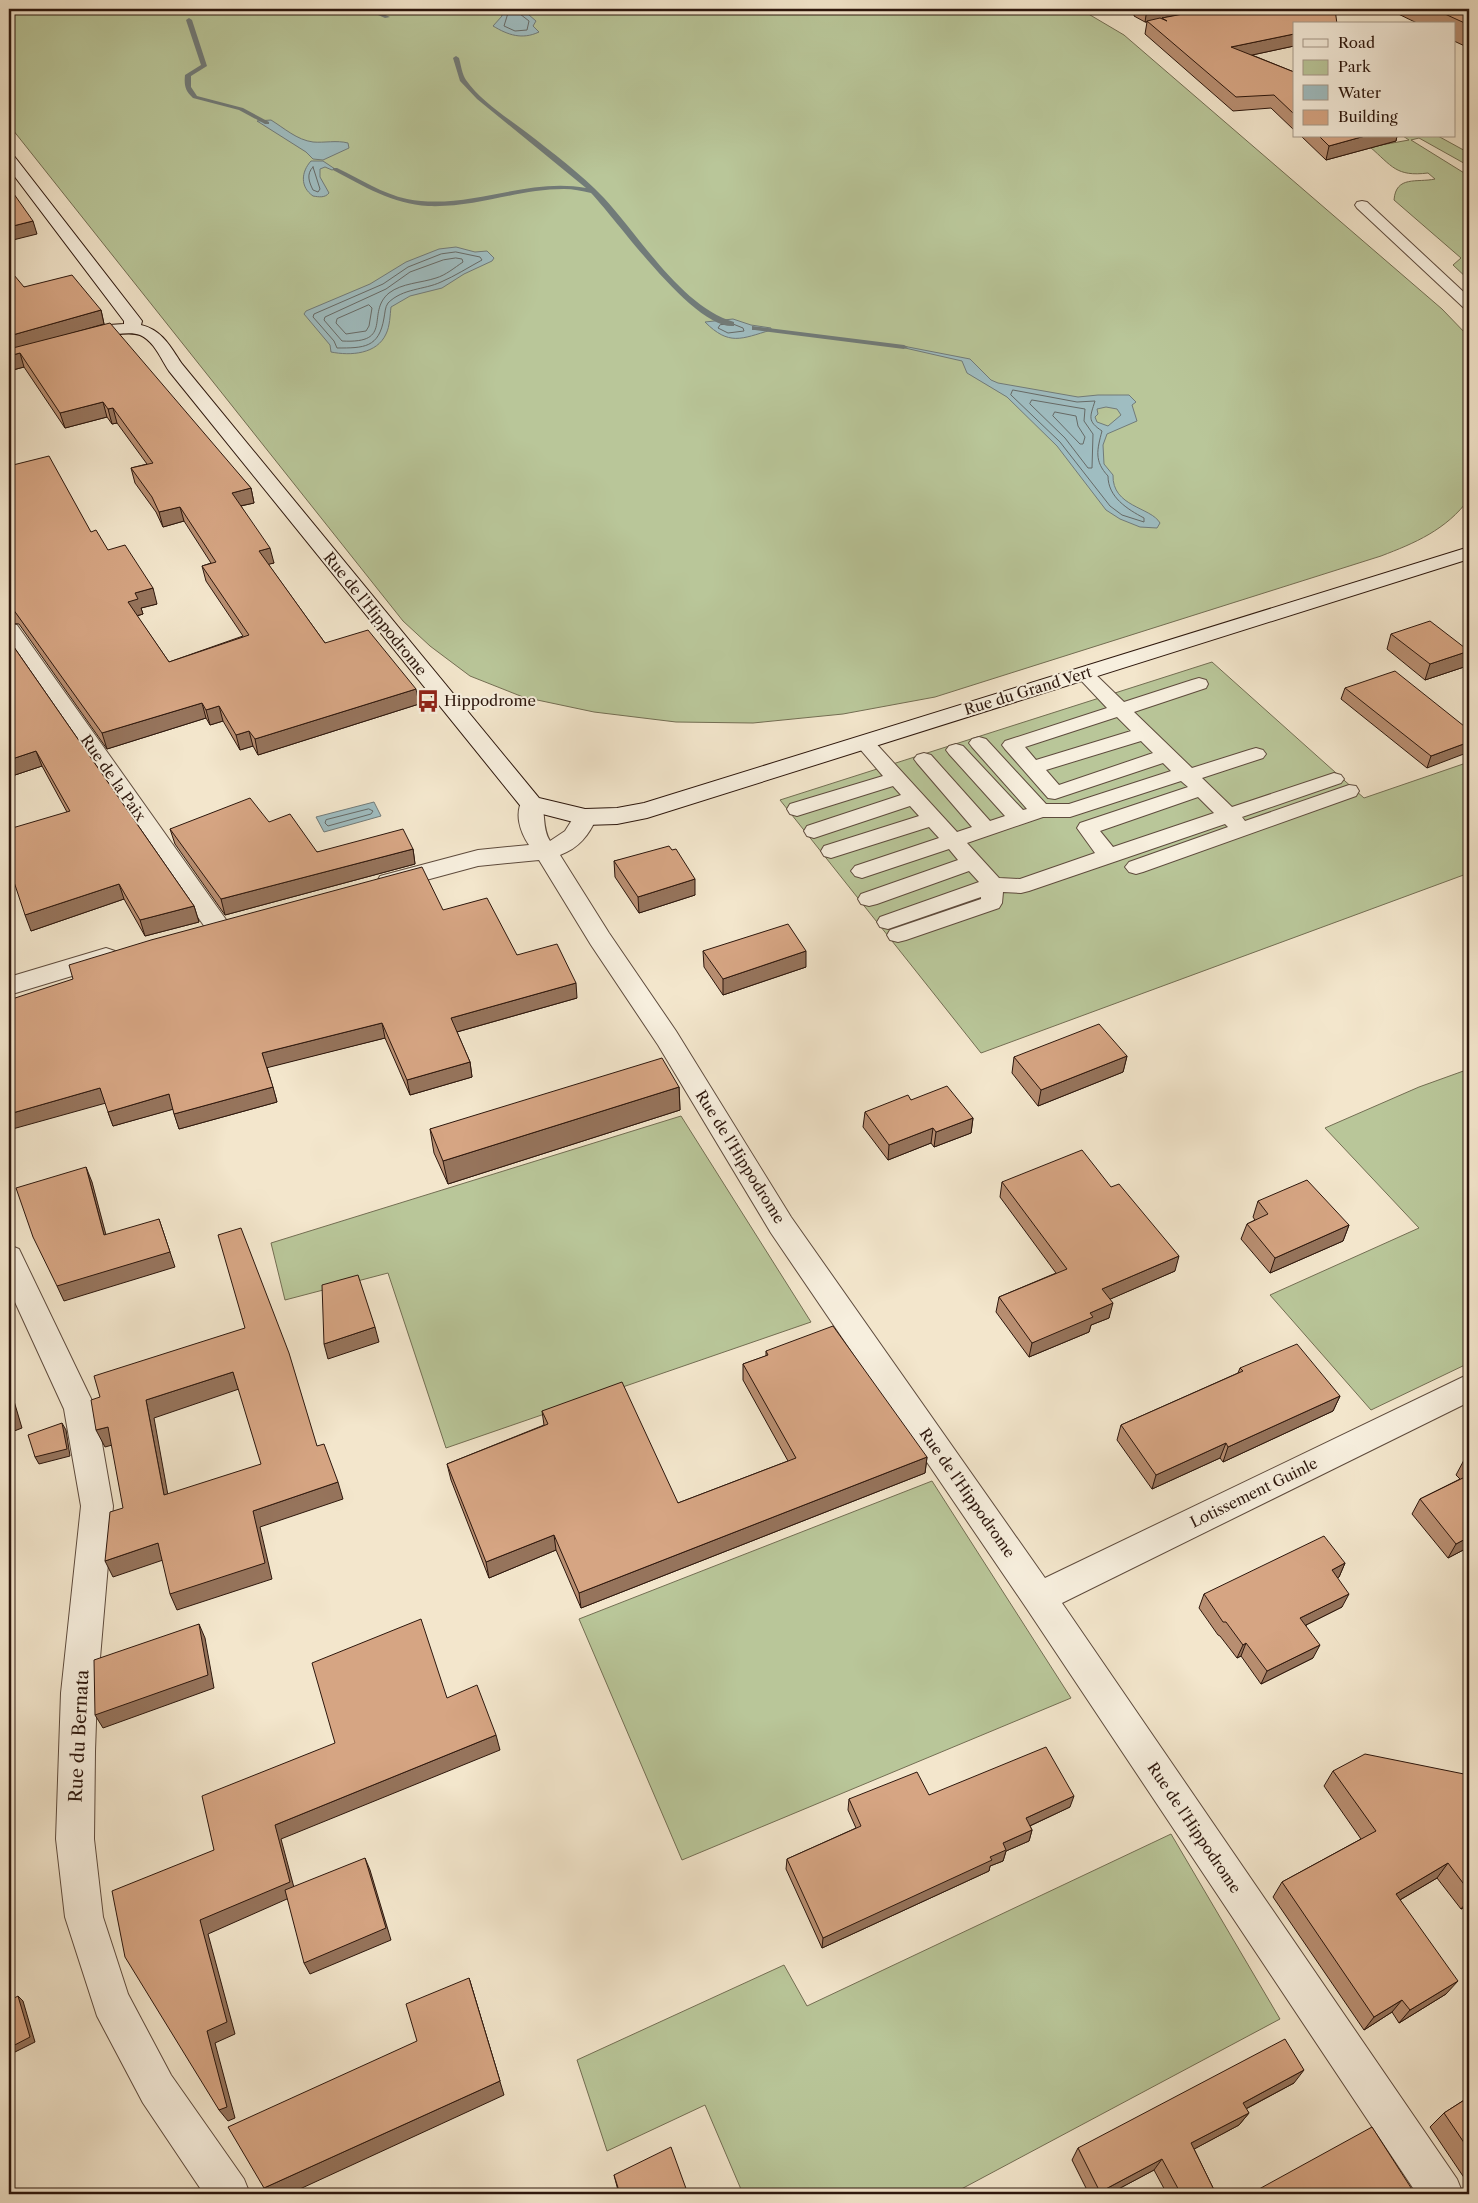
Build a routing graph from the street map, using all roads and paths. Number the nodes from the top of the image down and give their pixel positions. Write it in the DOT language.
graph roads {
  1 [pos="9,159"];
  2 [pos="1362,205"];
  3 [pos="1469,305"];
  4 [pos="131,328"];
  5 [pos="9,358"];
  6 [pos="1469,553"];
  7 [pos="9,630"];
  8 [pos="1084,674"];
  9 [pos="1199,684"];
  10 [pos="1121,709"];
  11 [pos="1145,733"];
  12 [pos="864,742"];
  13 [pos="979,743"];
  14 [pos="956,750"];
  15 [pos="1256,754"];
  16 [pos="1167,755"];
  17 [pos="924,759"];
  18 [pos="1032,768"];
  19 [pos="898,778"];
  20 [pos="1192,779"];
  21 [pos="1341,785"];
  22 [pos="916,797"];
  23 [pos="531,804"];
  24 [pos="797,809"];
  25 [pos="1070,810"];
  26 [pos="1041,811"];
  27 [pos="585,817"];
  28 [pos="934,818"];
  29 [pos="1019,818"];
  30 [pos="1235,821"];
  31 [pos="1087,828"];
  32 [pos="986,829"];
  33 [pos="814,831"];
  34 [pos="953,840"];
  35 [pos="831,851"];
  36 [pos="546,852"];
  37 [pos="1108,856"];
  38 [pos="973,862"];
  39 [pos="1136,867"];
  40 [pos="862,871"];
  41 [pos="993,884"];
  42 [pos="371,886"];
  43 [pos="869,898"];
  44 [pos="893,929"];
  45 [pos="191,934"];
  46 [pos="128,951"];
  47 [pos="9,986"];
  48 [pos="9,1257"];
  49 [pos="1469,1387"];
  50 [pos="1039,1598"];
  51 [pos="229,2194"];
  52 [pos="1442,2194"];
  1 -- 4 [label="street"];
  2 -- 3 [label="lane"];
  4 -- 5 [label="street"];
  4 -- 23 [label="street, Rue de l'Hippodrome"];
  6 -- 8 [label="street, Rue du Grand Vert"];
  7 -- 45 [label="street, Rue de la Paix"];
  8 -- 10 [label="lane"];
  8 -- 12 [label="street, Rue du Grand Vert"];
  9 -- 10 [label="lane"];
  10 -- 11 [label="lane"];
  10 -- 18 [label="lane"];
  11 -- 16 [label="lane"];
  11 -- 18 [label="lane"];
  12 -- 19 [label="lane"];
  12 -- 27 [label="street, Rue du Grand Vert"];
  13 -- 26 [label="lane"];
  14 -- 29 [label="lane"];
  15 -- 20 [label="lane"];
  16 -- 18 [label="lane"];
  16 -- 20 [label="lane"];
  17 -- 32 [label="lane"];
  19 -- 22 [label="lane"];
  19 -- 24 [label="lane"];
  20 -- 25 [label="lane"];
  20 -- 30 [label="lane"];
  20 -- 31 [label="lane"];
  21 -- 30 [label="lane"];
  22 -- 28 [label="lane"];
  22 -- 33 [label="lane"];
  23 -- 27 [label="street, Rue du Grand Vert"];
  23 -- 36 [label="street, Rue de l'Hippodrome"];
  25 -- 26 [label="lane"];
  25 -- 31 [label="lane"];
  26 -- 29 [label="lane"];
  27 -- 36 [label="street"];
  28 -- 34 [label="lane"];
  28 -- 35 [label="lane"];
  29 -- 32 [label="lane"];
  30 -- 37 [label="lane"];
  30 -- 39 [label="lane"];
  31 -- 37 [label="lane"];
  32 -- 34 [label="lane"];
  34 -- 38 [label="lane"];
  34 -- 40 [label="lane"];
  36 -- 42 [label="street"];
  36 -- 50 [label="street, Rue de l'Hippodrome"];
  37 -- 41 [label="lane"];
  38 -- 41 [label="lane"];
  38 -- 43 [label="lane"];
  41 -- 44 [label="lane"];
  46 -- 47 [label="street"];
  48 -- 51 [label="street, Rue du Bernata"];
  49 -- 50 [label="street, Lotissement Guinle"];
  50 -- 52 [label="street, Rue de l'Hippodrome"];
}
